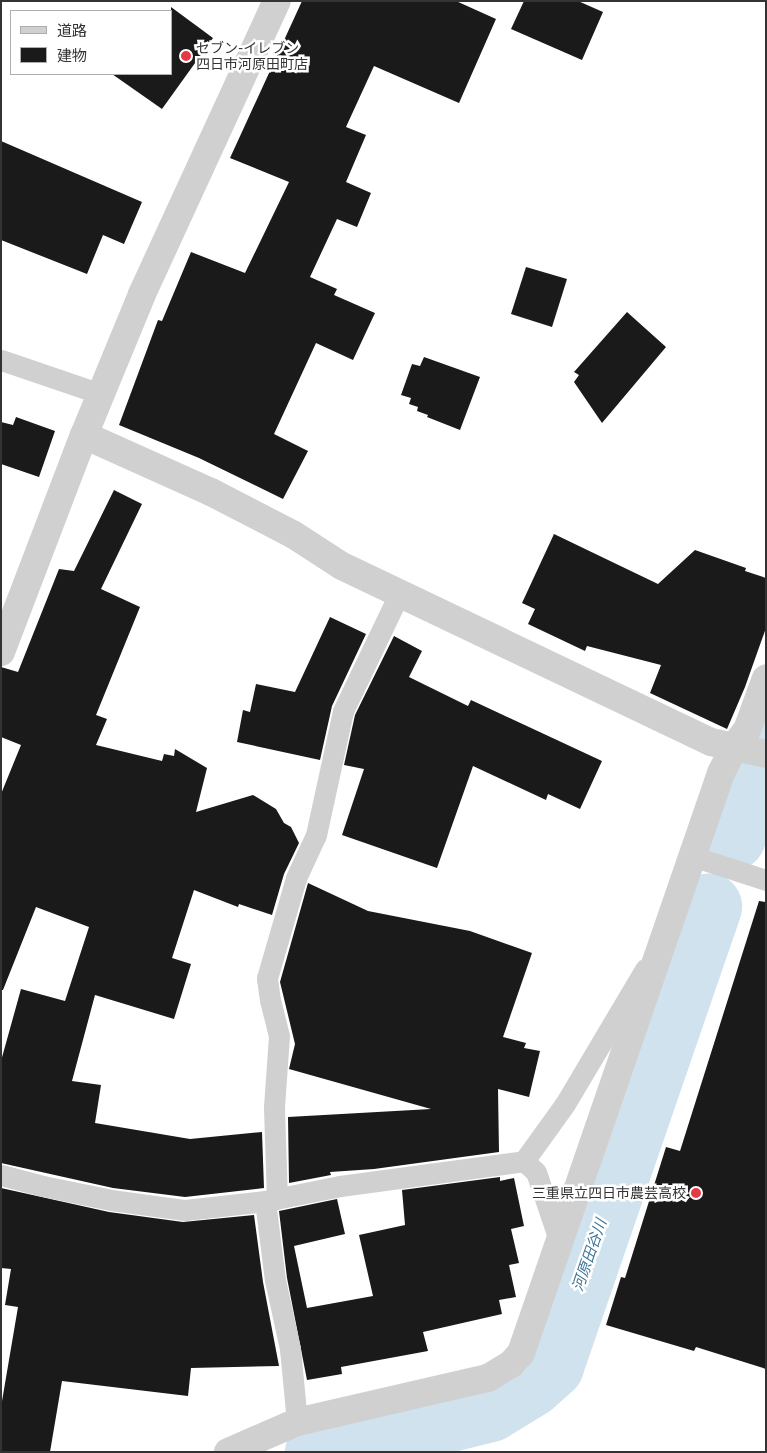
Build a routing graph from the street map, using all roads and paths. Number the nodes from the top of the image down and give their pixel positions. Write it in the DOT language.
graph roads {
  1 [pos="277,1"];
  2 [pos="1,360"];
  3 [pos="101,394"];
  4 [pos="84,435"];
  5 [pos="400,592"];
  6 [pos="1,652"];
  7 [pos="766,678"];
  8 [pos="750,750"];
  9 [pos="692,856"];
  10 [pos="766,880"];
  11 [pos="665,936"];
  12 [pos="524,1161"];
  13 [pos="1,1174"];
  14 [pos="271,1200"];
  15 [pos="559,1240"];
  16 [pos="297,1422"];
  17 [pos="228,1452"];
  1 -- 3 [label="street"];
  2 -- 3 [label="lane"];
  3 -- 4 [label="street"];
  4 -- 5 [label="street"];
  4 -- 6 [label="street"];
  5 -- 8 [label="street"];
  5 -- 14 [label="lane"];
  7 -- 8 [label="street"];
  8 -- 9 [label="street"];
  9 -- 10 [label="lane"];
  9 -- 11 [label="street"];
  11 -- 12 [label="lane"];
  11 -- 15 [label="street"];
  12 -- 14 [label="lane"];
  12 -- 15 [label="lane"];
  13 -- 14 [label="lane"];
  14 -- 16 [label="lane"];
  15 -- 16 [label="street"];
  16 -- 17 [label="street"];
}
